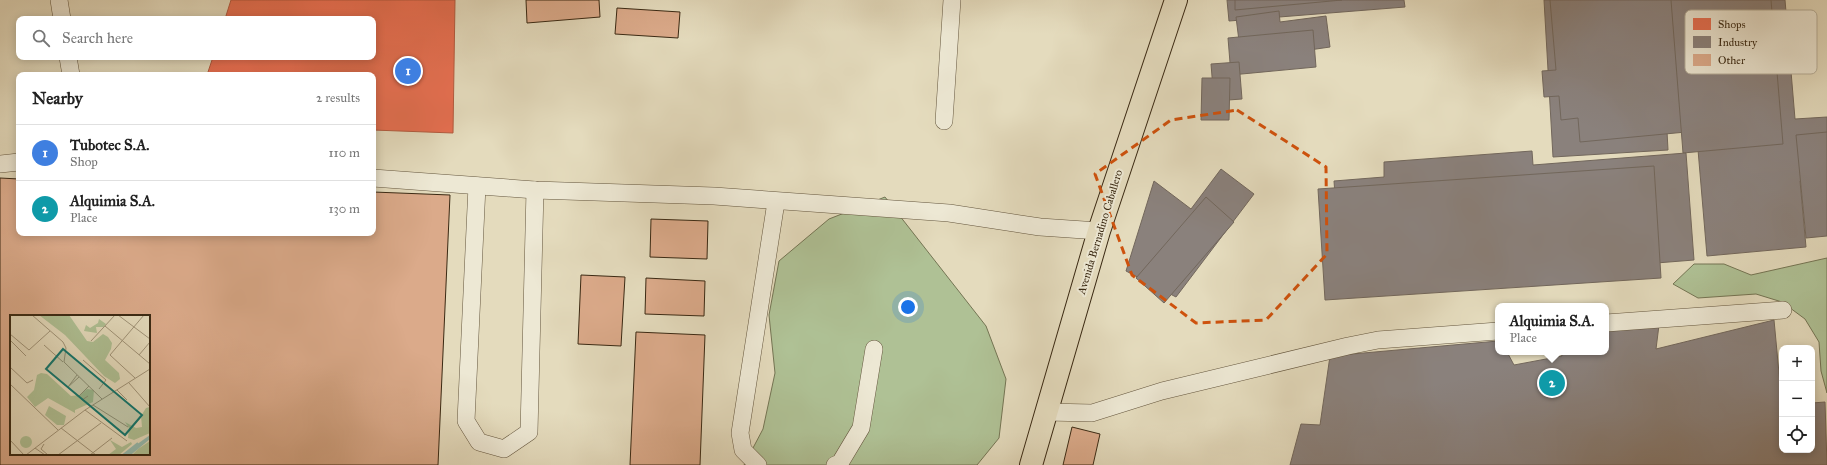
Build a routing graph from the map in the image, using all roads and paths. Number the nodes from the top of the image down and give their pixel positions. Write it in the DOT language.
graph roads {
  1 [pos="59,0"];
  2 [pos="952,0"];
  3 [pos="1176,0"];
  4 [pos="62,16"];
  5 [pos="68,60"];
  6 [pos="70,72"];
  7 [pos="944,121"];
  8 [pos="16,162"];
  9 [pos="0,164"];
  10 [pos="376,178"];
  11 [pos="477,186"];
  12 [pos="535,190"];
  13 [pos="776,202"];
  14 [pos="1099,231"];
  15 [pos="1783,310"];
  16 [pos="1609,323"];
  17 [pos="1495,331"];
  18 [pos="874,349"];
  19 [pos="1046,412"];
  20 [pos="758,465"];
  21 [pos="835,465"];
  22 [pos="1031,465"];
  1 -- 4 [label="lane"];
  2 -- 7 [label="lane"];
  3 -- 14 [label="main road, Avenida Bernadino Caballero"];
  5 -- 6 [label="lane"];
  8 -- 9 [label="lane"];
  10 -- 11 [label="lane"];
  11 -- 12 [label="lane"];
  11 -- 12 [label="lane"];
  12 -- 13 [label="lane"];
  13 -- 14 [label="lane"];
  13 -- 20 [label="lane"];
  14 -- 19 [label="main road, Avenida Bernadino Caballero"];
  15 -- 16 [label="lane"];
  17 -- 19 [label="lane"];
  18 -- 21 [label="lane"];
  19 -- 22 [label="main road, Avenida Bernadino Caballero"];
}
